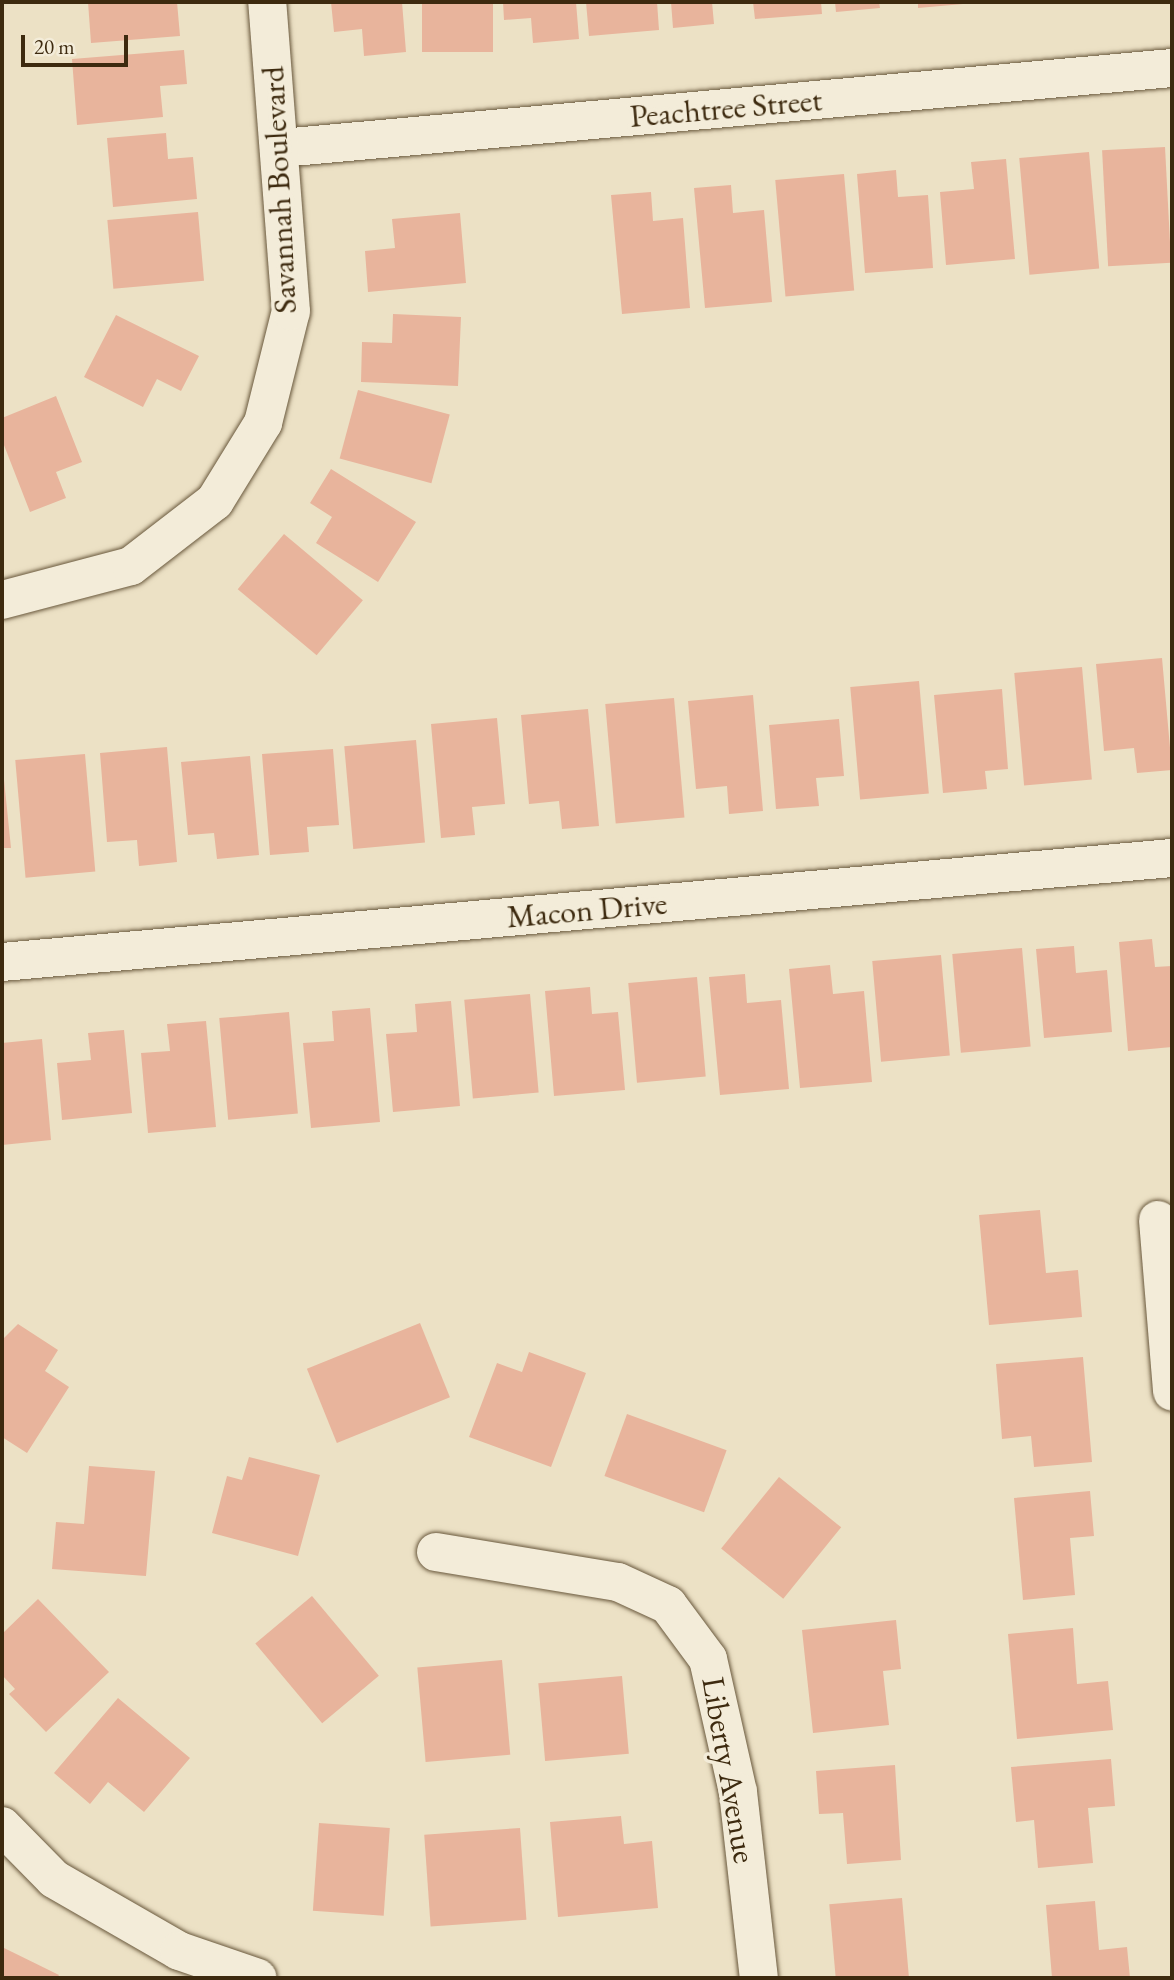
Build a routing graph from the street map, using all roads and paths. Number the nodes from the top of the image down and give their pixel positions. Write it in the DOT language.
graph roads {
  1 [pos="267,2"];
  2 [pos="1172,68"];
  3 [pos="281,148"];
  4 [pos="2,600"];
  5 [pos="1172,858"];
  6 [pos="2,962"];
  7 [pos="1158,1220"];
  8 [pos="1172,1391"];
  9 [pos="436,1552"];
  10 [pos="2,1826"];
  11 [pos="258,1978"];
  12 [pos="759,1978"];
  1 -- 3 [label="street, Savannah Boulevard"];
  2 -- 3 [label="street, Peachtree Street"];
  3 -- 4 [label="street, Savannah Boulevard"];
  5 -- 6 [label="street, Macon Drive"];
  7 -- 8 [label="street"];
  9 -- 12 [label="street, Liberty Avenue"];
  10 -- 11 [label="street"];
}
